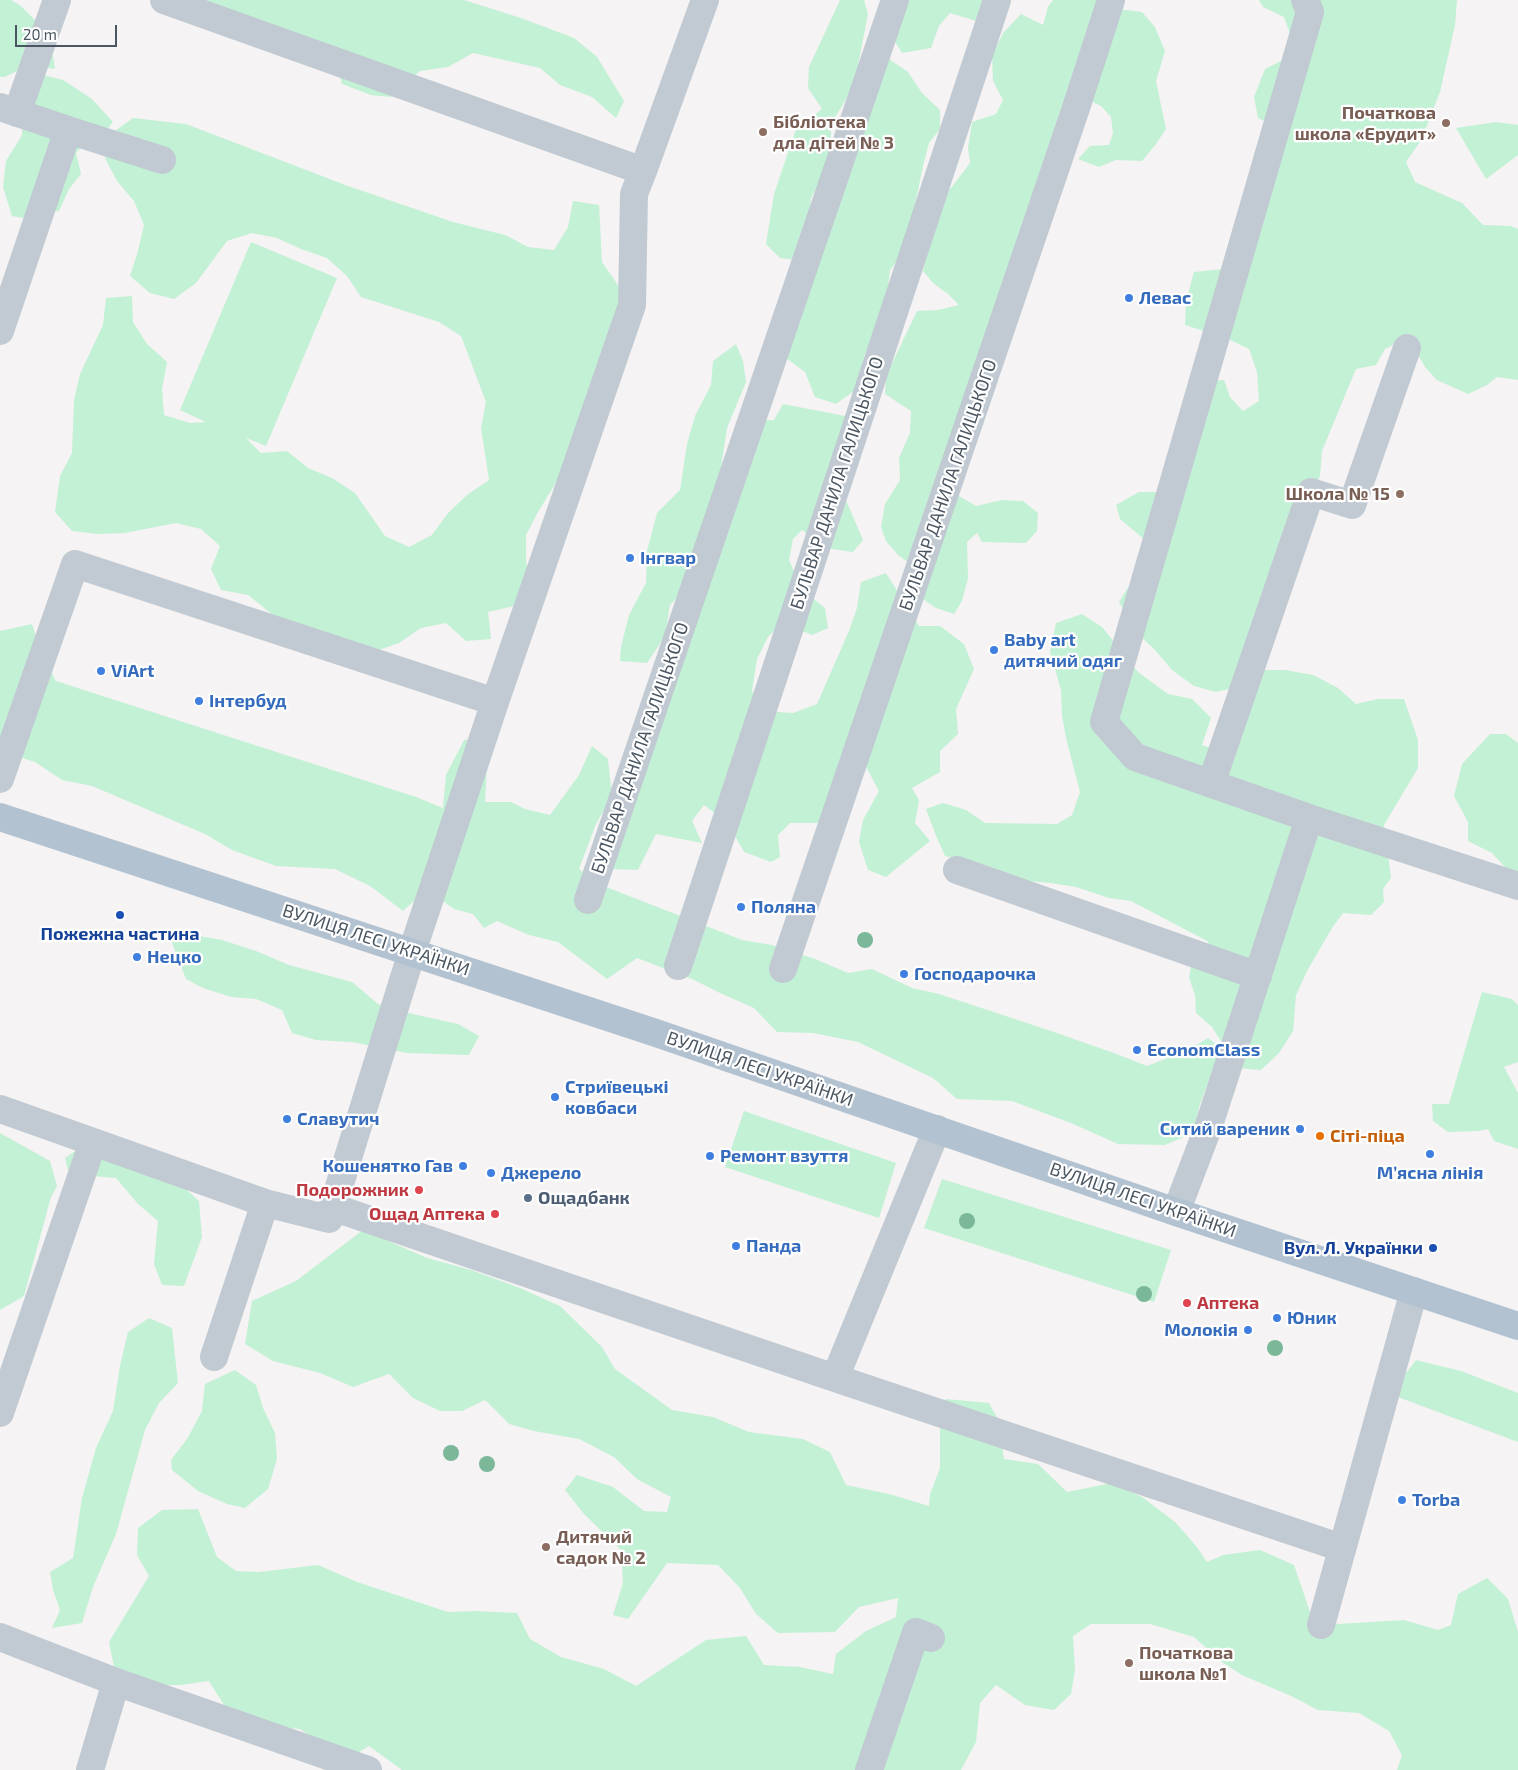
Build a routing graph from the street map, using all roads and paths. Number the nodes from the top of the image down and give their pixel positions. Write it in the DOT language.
graph roads {
  1 [pos="57,0"];
  2 [pos="164,0"];
  3 [pos="705,0"];
  4 [pos="895,0"];
  5 [pos="997,0"];
  6 [pos="1110,0"];
  7 [pos="1305,0"];
  8 [pos="9,110"];
  9 [pos="68,130"];
  10 [pos="162,160"];
  11 [pos="643,171"];
  12 [pos="0,330"];
  13 [pos="1407,348"];
  14 [pos="495,702"];
  15 [pos="0,779"];
  16 [pos="1211,784"];
  17 [pos="0,817"];
  18 [pos="1309,818"];
  19 [pos="957,870"];
  20 [pos="1518,886"];
  21 [pos="588,900"];
  22 [pos="412,952"];
  23 [pos="678,966"];
  24 [pos="783,969"];
  25 [pos="1258,976"];
  26 [pos="0,1109"];
  27 [pos="937,1129"];
  28 [pos="93,1142"];
  29 [pos="265,1202"];
  30 [pos="332,1206"];
  31 [pos="1176,1212"];
  32 [pos="1414,1291"];
  33 [pos="1518,1326"];
  34 [pos="214,1357"];
  35 [pos="835,1378"];
  36 [pos="0,1413"];
  37 [pos="1342,1548"];
  38 [pos="1321,1625"];
  39 [pos="0,1637"];
  40 [pos="931,1638"];
  41 [pos="116,1682"];
  42 [pos="90,1770"];
  43 [pos="368,1770"];
  44 [pos="869,1770"];
  1 -- 8 [label="street"];
  2 -- 11 [label="street"];
  3 -- 11 [label="street"];
  4 -- 21 [label="street, БУЛЬВАР ДАНИЛА ГАЛИЦЬКОГО"];
  5 -- 23 [label="street, БУЛЬВАР ДАНИЛА ГАЛИЦЬКОГО"];
  6 -- 24 [label="street, БУЛЬВАР ДАНИЛА ГАЛИЦЬКОГО"];
  7 -- 16 [label="street"];
  8 -- 9 [label="street"];
  9 -- 10 [label="street"];
  9 -- 12 [label="street"];
  11 -- 14 [label="street"];
  13 -- 16 [label="street"];
  14 -- 15 [label="street"];
  14 -- 22 [label="street"];
  16 -- 18 [label="street"];
  17 -- 22 [label="main road, ВУЛИЦЯ ЛЕСІ УКРАЇНКИ"];
  18 -- 20 [label="street"];
  18 -- 25 [label="street"];
  19 -- 25 [label="street"];
  22 -- 27 [label="main road, ВУЛИЦЯ ЛЕСІ УКРАЇНКИ"];
  22 -- 30 [label="street"];
  25 -- 31 [label="street"];
  26 -- 28 [label="street"];
  27 -- 31 [label="main road, ВУЛИЦЯ ЛЕСІ УКРАЇНКИ"];
  27 -- 35 [label="street"];
  28 -- 29 [label="street"];
  28 -- 36 [label="street"];
  29 -- 30 [label="street"];
  29 -- 34 [label="street"];
  30 -- 35 [label="street"];
  31 -- 32 [label="main road, ВУЛИЦЯ ЛЕСІ УКРАЇНКИ"];
  32 -- 33 [label="main road, ВУЛИЦЯ ЛЕСІ УКРАЇНКИ"];
  32 -- 37 [label="street"];
  35 -- 37 [label="street"];
  37 -- 38 [label="street"];
  39 -- 41 [label="street"];
  40 -- 44 [label="street"];
  41 -- 42 [label="street"];
  41 -- 43 [label="street"];
}
